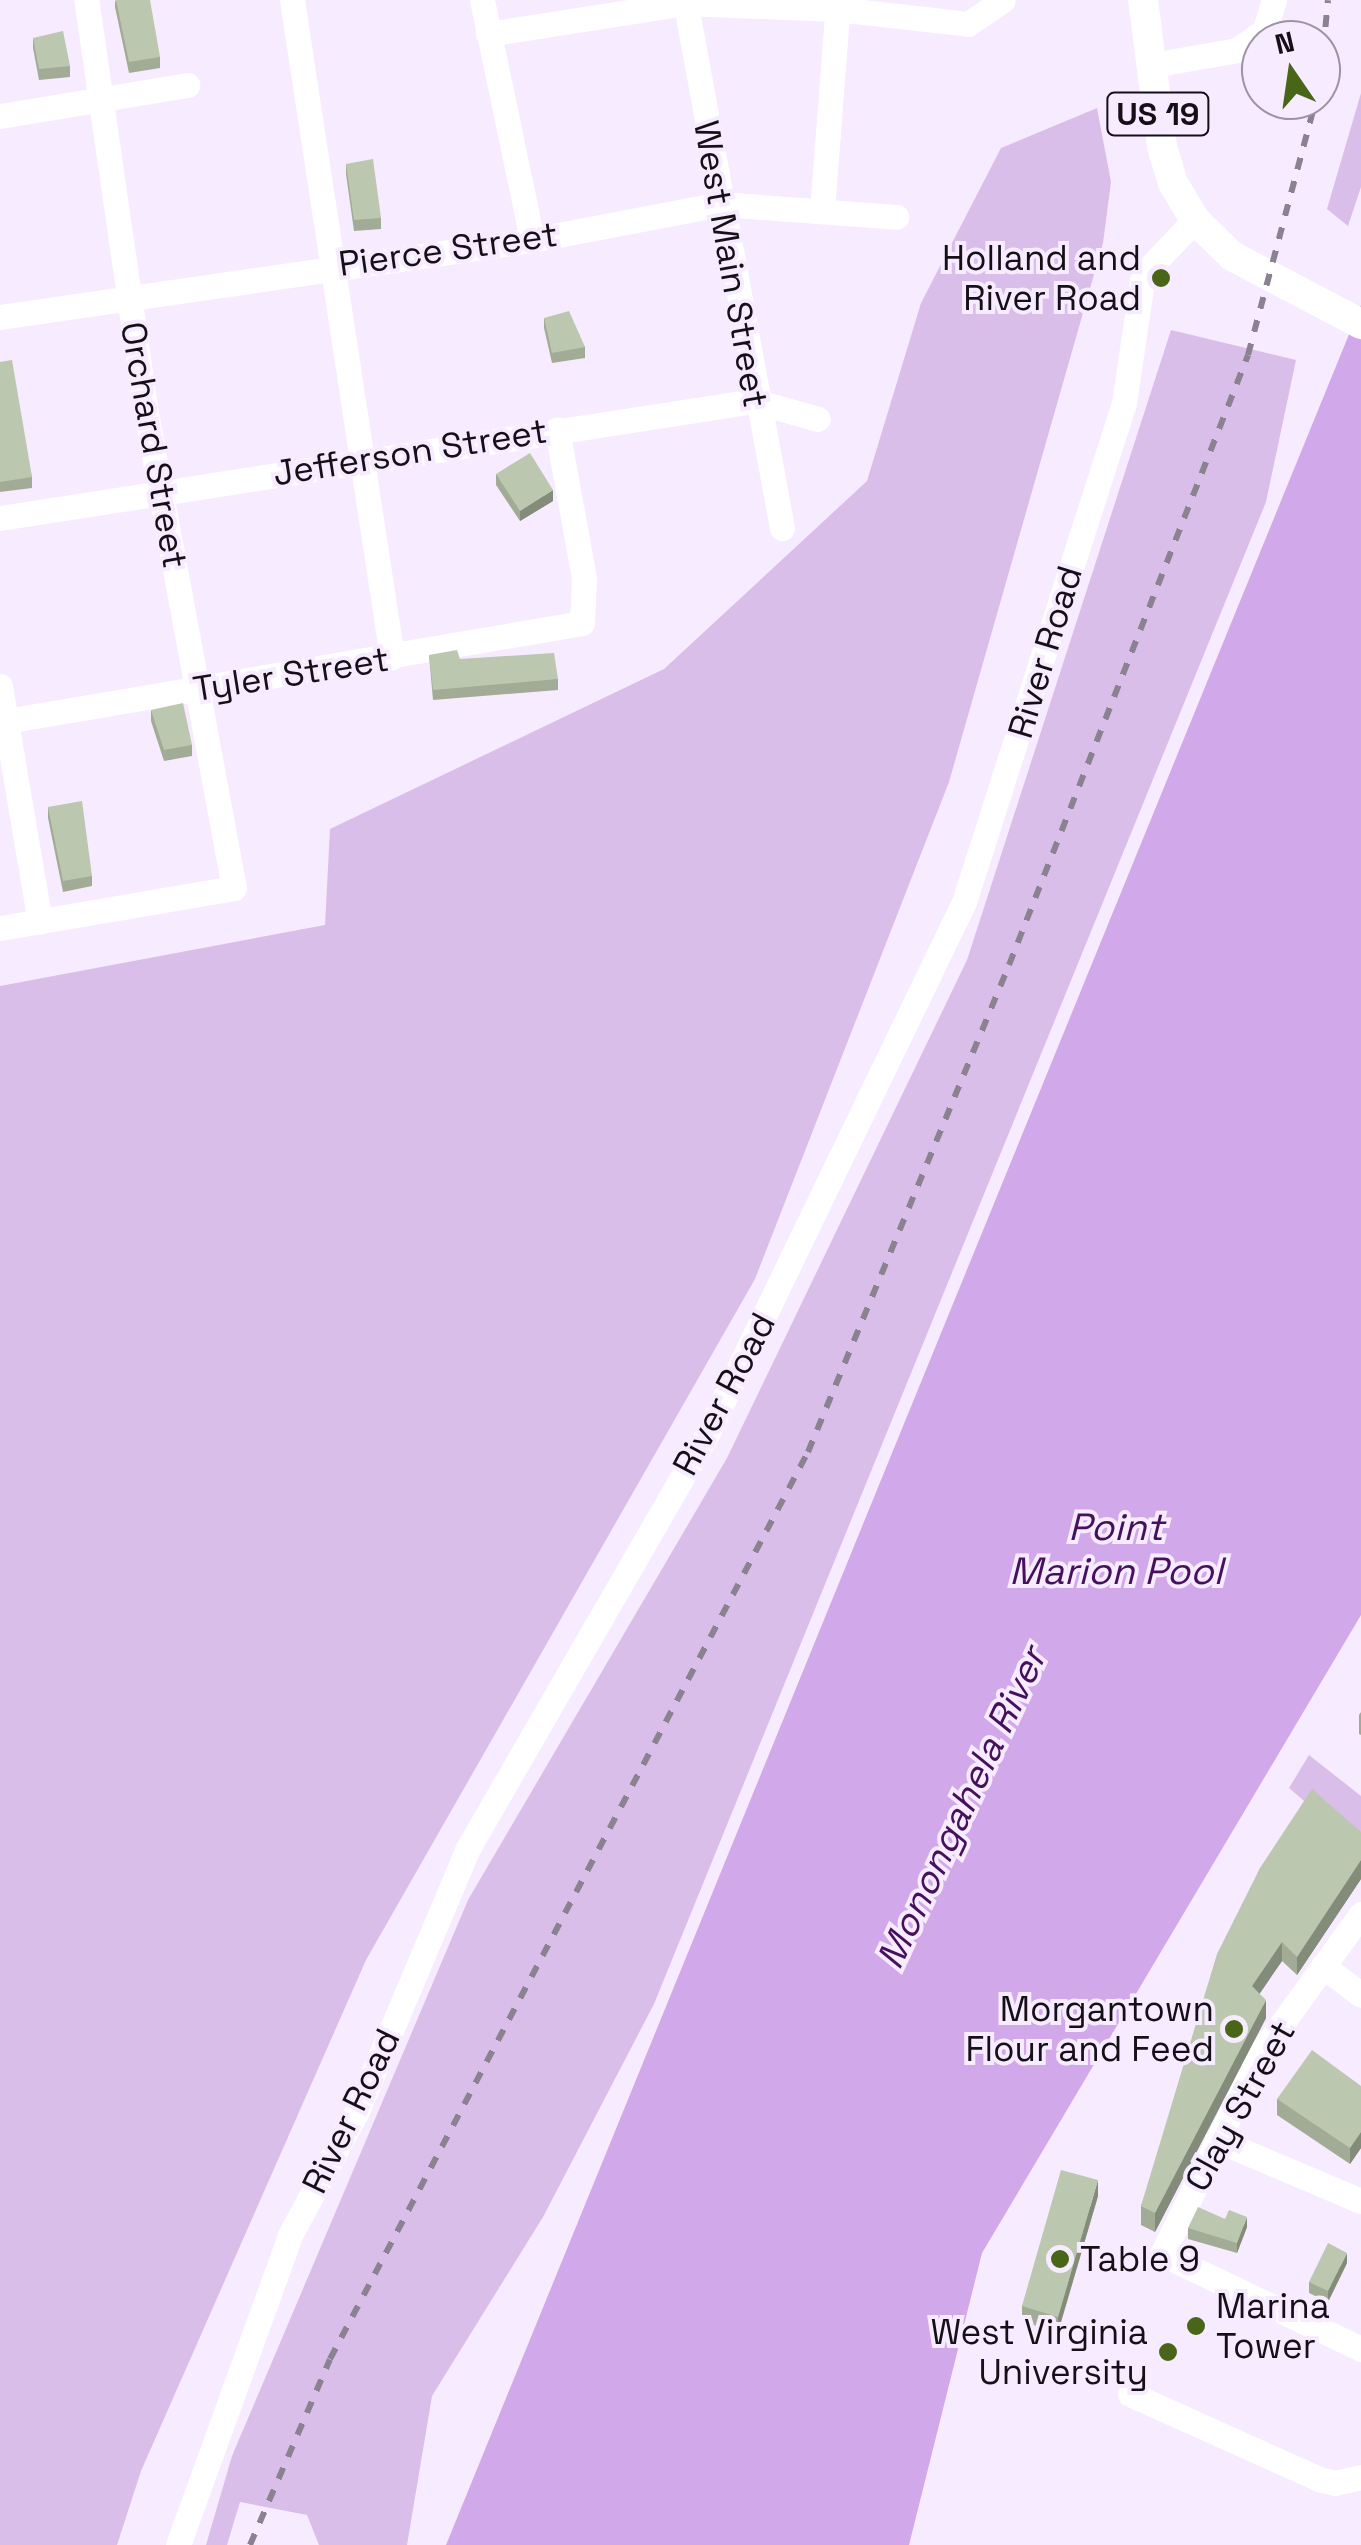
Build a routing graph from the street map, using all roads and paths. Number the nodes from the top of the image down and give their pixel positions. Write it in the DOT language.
graph roads {
  1 [pos="86,0"];
  2 [pos="292,0"];
  3 [pos="482,0"];
  4 [pos="1003,0"];
  5 [pos="1143,0"];
  6 [pos="1274,0"];
  7 [pos="685,1"];
  8 [pos="838,4"];
  9 [pos="488,34"];
  10 [pos="1152,64"];
  11 [pos="187,85"];
  12 [pos="101,99"];
  13 [pos="0,116"];
  14 [pos="721,204"];
  15 [pos="822,210"];
  16 [pos="898,217"];
  17 [pos="1196,220"];
  18 [pos="532,240"];
  19 [pos="331,264"];
  20 [pos="127,294"];
  21 [pos="0,317"];
  22 [pos="1361,324"];
  23 [pos="754,401"];
  24 [pos="818,419"];
  25 [pos="558,430"];
  26 [pos="364,458"];
  27 [pos="161,492"];
  28 [pos="0,518"];
  29 [pos="782,528"];
  30 [pos="392,657"];
  31 [pos="0,686"];
  32 [pos="200,689"];
  33 [pos="4,721"];
  34 [pos="40,922"];
  35 [pos="0,928"];
  36 [pos="1361,1914"];
  37 [pos="1323,1966"];
  38 [pos="1361,1995"];
  39 [pos="1217,2140"];
  40 [pos="1361,2201"];
  41 [pos="1361,2349"];
  42 [pos="1130,2394"];
  43 [pos="1361,2477"];
  44 [pos="178,2545"];
  1 -- 12 [label="street, Orchard Street"];
  2 -- 19 [label="street"];
  3 -- 9 [label="street"];
  4 -- 8 [label="street"];
  5 -- 10 [label="main road, US 19"];
  6 -- 10 [label="street"];
  7 -- 8 [label="street"];
  7 -- 9 [label="street"];
  7 -- 14 [label="street, West Main Street"];
  8 -- 15 [label="street"];
  9 -- 18 [label="street"];
  10 -- 17 [label="main road, US 19"];
  11 -- 12 [label="street"];
  12 -- 13 [label="street"];
  12 -- 20 [label="street, Orchard Street"];
  14 -- 15 [label="street, Pierce Street"];
  14 -- 18 [label="street, Pierce Street"];
  14 -- 23 [label="street, West Main Street"];
  15 -- 16 [label="street, Pierce Street"];
  17 -- 22 [label="main road, US 19"];
  17 -- 44 [label="street, River Road"];
  18 -- 19 [label="street, Pierce Street"];
  19 -- 20 [label="street, Pierce Street"];
  19 -- 26 [label="street"];
  20 -- 21 [label="street, Pierce Street"];
  20 -- 27 [label="street, Orchard Street"];
  23 -- 24 [label="street, Jefferson Street"];
  23 -- 25 [label="street, Jefferson Street"];
  23 -- 29 [label="street, West Main Street"];
  25 -- 26 [label="street, Jefferson Street"];
  25 -- 30 [label="street, Tyler Street"];
  26 -- 27 [label="street, Jefferson Street"];
  26 -- 30 [label="street"];
  27 -- 28 [label="street, Jefferson Street"];
  27 -- 32 [label="street, Orchard Street"];
  30 -- 32 [label="street, Tyler Street"];
  31 -- 33 [label="street"];
  32 -- 33 [label="street, Tyler Street"];
  32 -- 34 [label="street, Orchard Street"];
  33 -- 34 [label="street"];
  34 -- 35 [label="street"];
  36 -- 37 [label="street, Clay Street"];
  37 -- 38 [label="street"];
  37 -- 39 [label="street, Clay Street"];
  39 -- 40 [label="street"];
  39 -- 41 [label="street, Clay Street"];
  42 -- 43 [label="street"];
}
